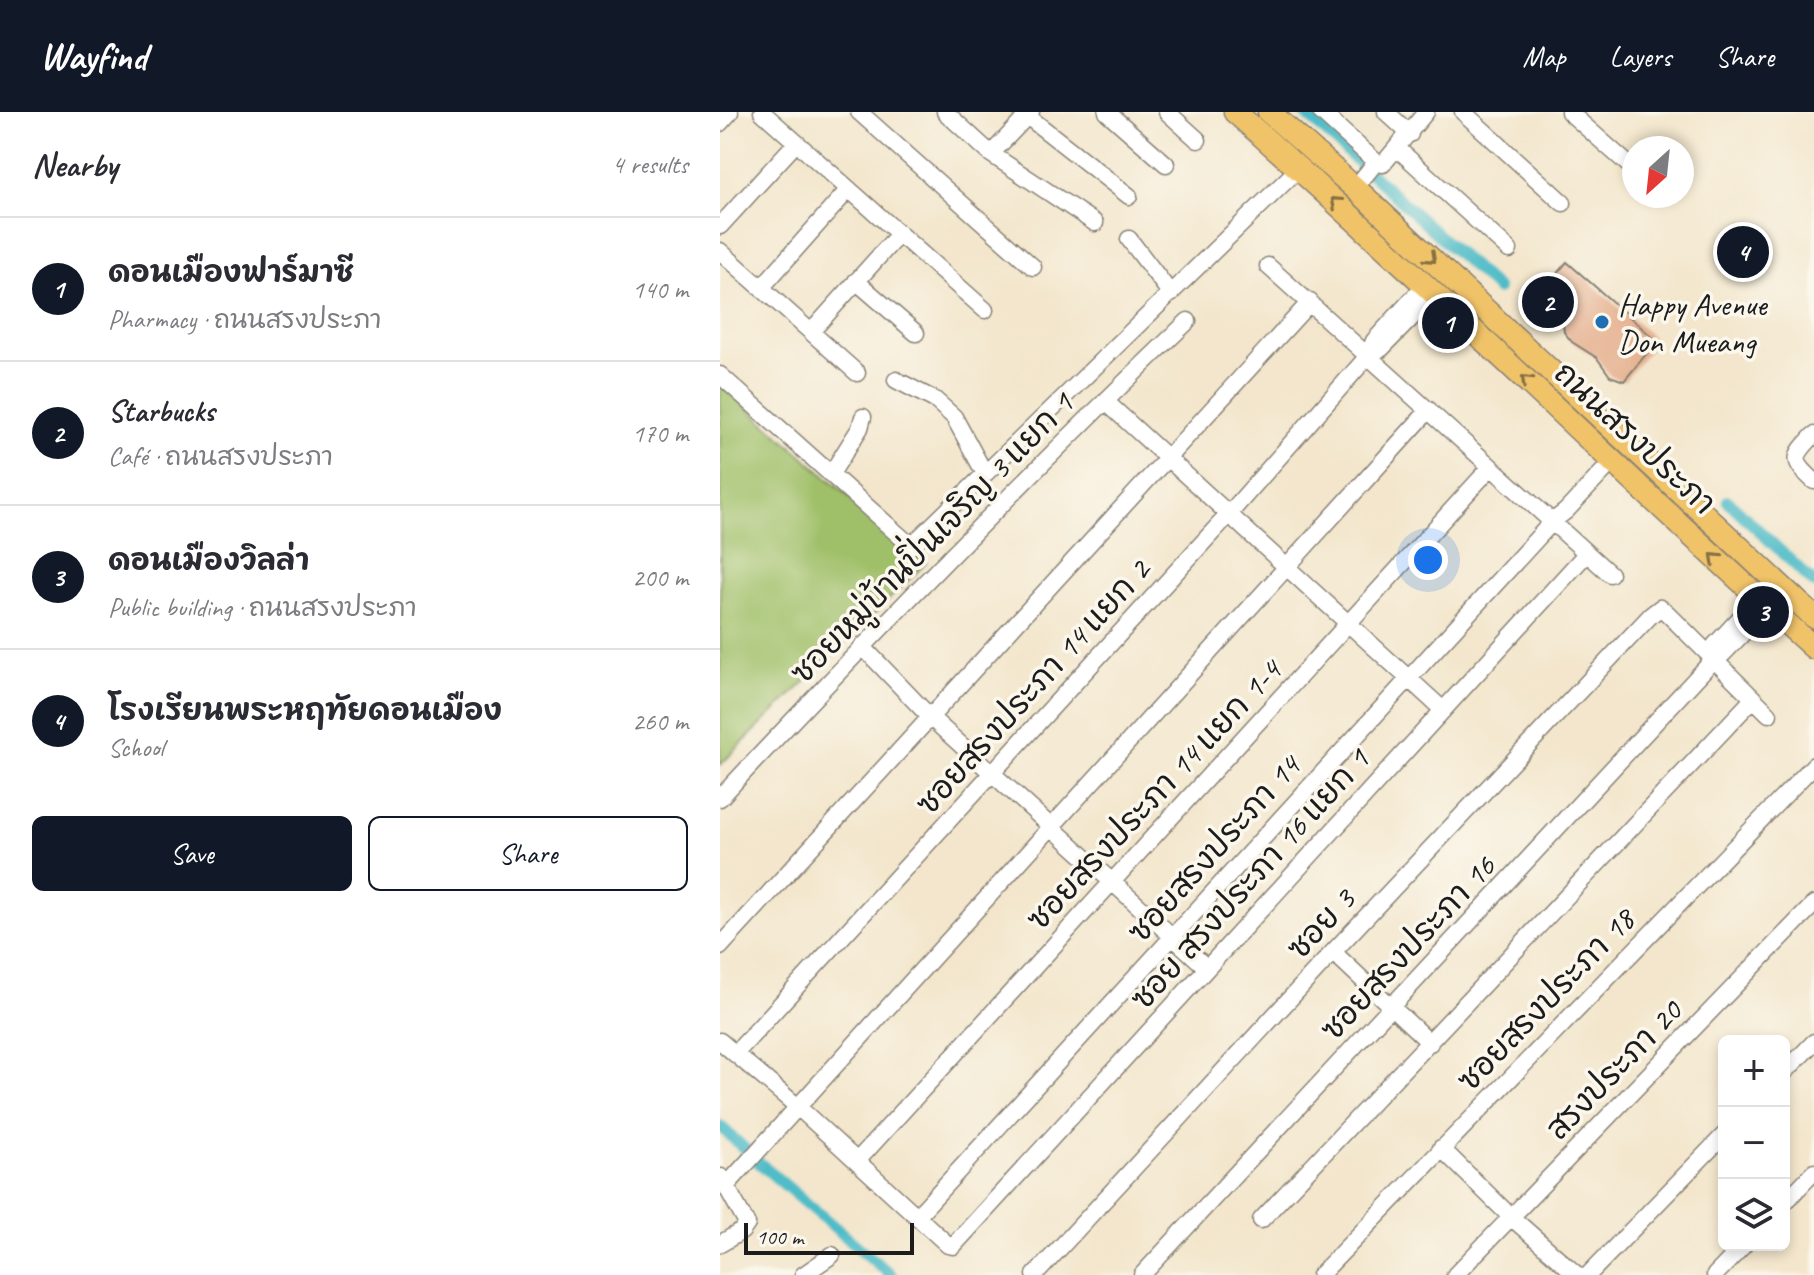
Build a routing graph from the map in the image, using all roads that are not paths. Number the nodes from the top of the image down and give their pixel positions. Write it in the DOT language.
graph roads {
  1 [pos="730,112"];
  2 [pos="762,112"];
  3 [pos="859,112"];
  4 [pos="945,112"];
  5 [pos="1107,112"];
  6 [pos="1167,112"];
  7 [pos="1235,112"];
  8 [pos="1269,112"];
  9 [pos="1321,112"];
  10 [pos="1386,112"];
  11 [pos="1426,112"];
  12 [pos="1463,112"];
  13 [pos="1569,112"];
  14 [pos="1026,113"];
  15 [pos="720,123"];
  16 [pos="1410,134"];
  17 [pos="1198,140"];
  18 [pos="796,143"];
  19 [pos="1398,149"];
  20 [pos="991,154"];
  21 [pos="1622,159"];
  22 [pos="1166,164"];
  23 [pos="1299,168"];
  24 [pos="1366,175"];
  25 [pos="849,189"];
  26 [pos="1129,196"];
  27 [pos="1563,203"];
  28 [pos="1095,223"];
  29 [pos="720,226"];
  30 [pos="899,234"];
  31 [pos="1129,239"];
  32 [pos="1509,250"];
  33 [pos="720,251"];
  34 [pos="1268,266"];
  35 [pos="1033,267"];
  36 [pos="856,281"];
  37 [pos="762,287"];
  38 [pos="1431,288"];
  39 [pos="1171,294"];
  40 [pos="1310,302"];
  41 [pos="985,310"];
  42 [pos="1188,321"];
  43 [pos="811,332"];
  44 [pos="916,333"];
  45 [pos="1368,356"];
  46 [pos="857,373"];
  47 [pos="720,375"];
  48 [pos="896,380"];
  49 [pos="1105,401"];
  50 [pos="1429,410"];
  51 [pos="863,417"];
  52 [pos="1814,435"];
  53 [pos="1166,458"];
  54 [pos="1608,458"];
  55 [pos="1491,467"];
  56 [pos="831,474"];
  57 [pos="985,474"];
  58 [pos="1814,481"];
  59 [pos="1229,514"];
  60 [pos="1553,521"];
  61 [pos="1586,554"];
  62 [pos="1287,567"];
  63 [pos="1610,574"];
  64 [pos="1779,585"];
  65 [pos="1764,603"];
  66 [pos="1814,617"];
  67 [pos="1349,625"];
  68 [pos="862,646"];
  69 [pos="1814,648"];
  70 [pos="1714,659"];
  71 [pos="1408,677"];
  72 [pos="1753,699"];
  73 [pos="1443,710"];
  74 [pos="1769,714"];
  75 [pos="929,716"];
  76 [pos="1814,765"];
  77 [pos="993,773"];
  78 [pos="720,798"];
  79 [pos="1052,827"];
  80 [pos="1112,881"];
  81 [pos="1814,904"];
  82 [pos="1172,936"];
  83 [pos="720,947"];
  84 [pos="1333,952"];
  85 [pos="1207,968"];
  86 [pos="1392,1006"];
  87 [pos="720,1041"];
  88 [pos="1814,1042"];
  89 [pos="1430,1043"];
  90 [pos="735,1054"];
  91 [pos="1790,1067"];
  92 [pos="798,1107"];
  93 [pos="1718,1141"];
  94 [pos="1441,1148"];
  95 [pos="857,1161"];
  96 [pos="1814,1172"];
  97 [pos="723,1180"];
  98 [pos="1790,1197"];
  99 [pos="917,1216"];
  100 [pos="1511,1217"];
  101 [pos="1261,1220"];
  102 [pos="720,1244"];
  103 [pos="1738,1251"];
  104 [pos="832,1255"];
  105 [pos="803,1275"];
  106 [pos="1035,1275"];
  107 [pos="1142,1275"];
  108 [pos="1320,1275"];
  109 [pos="1455,1275"];
  110 [pos="1577,1275"];
  111 [pos="1588,1275"];
  112 [pos="1715,1275"];
  1 -- 15 [label="street"];
  2 -- 18 [label="street"];
  3 -- 35 [label="street"];
  4 -- 20 [label="street"];
  5 -- 22 [label="street"];
  6 -- 17 [label="street"];
  7 -- 23 [label="main road, ถนนสรงประภา"];
  8 -- 24 [label="main road, ถนนสรงประภา"];
  9 -- 24 [label="street"];
  10 -- 16 [label="street"];
  11 -- 16 [label="street"];
  12 -- 27 [label="street"];
  13 -- 21 [label="street"];
  14 -- 20 [label="street"];
  14 -- 26 [label="street"];
  16 -- 19 [label="street"];
  18 -- 25 [label="street"];
  18 -- 29 [label="street"];
  19 -- 24 [label="street"];
  19 -- 32 [label="street"];
  20 -- 28 [label="street"];
  38 -- 23 [label="main road, ถนนสรงประภา, one-way"];
  23 -- 39 [label="street"];
  24 -- 64 [label="main road, ถนนสรงประภา, one-way"];
  25 -- 30 [label="street"];
  25 -- 37 [label="street"];
  30 -- 36 [label="street"];
  30 -- 41 [label="street"];
  31 -- 39 [label="street"];
  33 -- 37 [label="street"];
  34 -- 40 [label="street"];
  36 -- 43 [label="street"];
  36 -- 44 [label="street"];
  37 -- 43 [label="street"];
  38 -- 45 [label="street, ซอยสรงประภา 14 แยก 2"];
  54 -- 38 [label="main road, ถนนสรงประภา, one-way"];
  39 -- 57 [label="street"];
  40 -- 45 [label="street"];
  40 -- 53 [label="street"];
  42 -- 49 [label="street, ซอยหมู่บ้านปิ่นเจริญ 3 แยก 1"];
  43 -- 46 [label="street"];
  45 -- 50 [label="street"];
  45 -- 59 [label="street, ซอยสรงประภา 14 แยก 2"];
  47 -- 56 [label="street"];
  48 -- 57 [label="street"];
  49 -- 53 [label="street"];
  49 -- 68 [label="street, ซอยหมู่บ้านปิ่นเจริญ 3 แยก 1"];
  50 -- 55 [label="street"];
  50 -- 62 [label="street"];
  51 -- 56 [label="street"];
  52 -- 58 [label="street"];
  53 -- 59 [label="street"];
  53 -- 75 [label="street"];
  54 -- 60 [label="street, ซอยสรงประภา 14"];
  65 -- 54 [label="main road, ถนนสรงประภา, one-way"];
  55 -- 60 [label="street"];
  55 -- 67 [label="street, ซอยสรงประภา 14 แยก 1-4"];
  56 -- 57 [label="street"];
  59 -- 62 [label="street"];
  59 -- 77 [label="street, ซอยสรงประภา 14 แยก 2"];
  60 -- 61 [label="street"];
  60 -- 71 [label="street, ซอยสรงประภา 14"];
  61 -- 63 [label="street"];
  61 -- 73 [label="street, ซอย สรงประภา 16 แยก 1"];
  62 -- 67 [label="street"];
  62 -- 79 [label="street"];
  64 -- 65 [label="street, ซอยสรงประภา 16"];
  64 -- 66 [label="main road, ถนนสรงประภา"];
  65 -- 69 [label="main road, ถนนสรงประภา"];
  65 -- 70 [label="street, ซอยสรงประภา 16"];
  67 -- 71 [label="street"];
  67 -- 80 [label="street, ซอยสรงประภา 14 แยก 1-4"];
  68 -- 75 [label="street"];
  68 -- 78 [label="street, ซอยหมู่บ้านปิ่นเจริญ 3 แยก 1"];
  70 -- 72 [label="street"];
  70 -- 84 [label="street, ซอย 3"];
  70 -- 86 [label="street, ซอยสรงประภา 16"];
  71 -- 73 [label="street"];
  71 -- 82 [label="street, ซอยสรงประภา 14"];
  72 -- 74 [label="street"];
  72 -- 89 [label="street"];
  73 -- 85 [label="street, ซอย สรงประภา 16 แยก 1"];
  75 -- 77 [label="street"];
  75 -- 83 [label="street"];
  76 -- 94 [label="street, ซอยสรงประภา 18"];
  77 -- 79 [label="street"];
  77 -- 90 [label="street, ซอยสรงประภา 14 แยก 2"];
  79 -- 80 [label="street"];
  79 -- 92 [label="street"];
  80 -- 82 [label="street"];
  80 -- 95 [label="street, ซอยสรงประภา 14 แยก 1-4"];
  81 -- 100 [label="street, สรงประภา 20"];
  82 -- 85 [label="street"];
  82 -- 99 [label="street, ซอยสรงประภา 14"];
  84 -- 86 [label="street"];
  84 -- 106 [label="street, ซอย 3"];
  85 -- 99 [label="street, ซอย สรงประภา 16 แยก 1"];
  86 -- 89 [label="street"];
  86 -- 107 [label="street, ซอยสรงประภา 16"];
  87 -- 90 [label="street"];
  88 -- 91 [label="street"];
  89 -- 101 [label="street"];
  90 -- 92 [label="street"];
  92 -- 95 [label="street"];
  92 -- 97 [label="street"];
  93 -- 111 [label="street"];
  94 -- 100 [label="street"];
  94 -- 108 [label="street, ซอยสรงประภา 18"];
  95 -- 99 [label="street"];
  96 -- 98 [label="street"];
  97 -- 102 [label="street"];
  100 -- 109 [label="street, สรงประภา 20"];
  100 -- 110 [label="street"];
  103 -- 112 [label="street"];
  104 -- 105 [label="street"];
}
